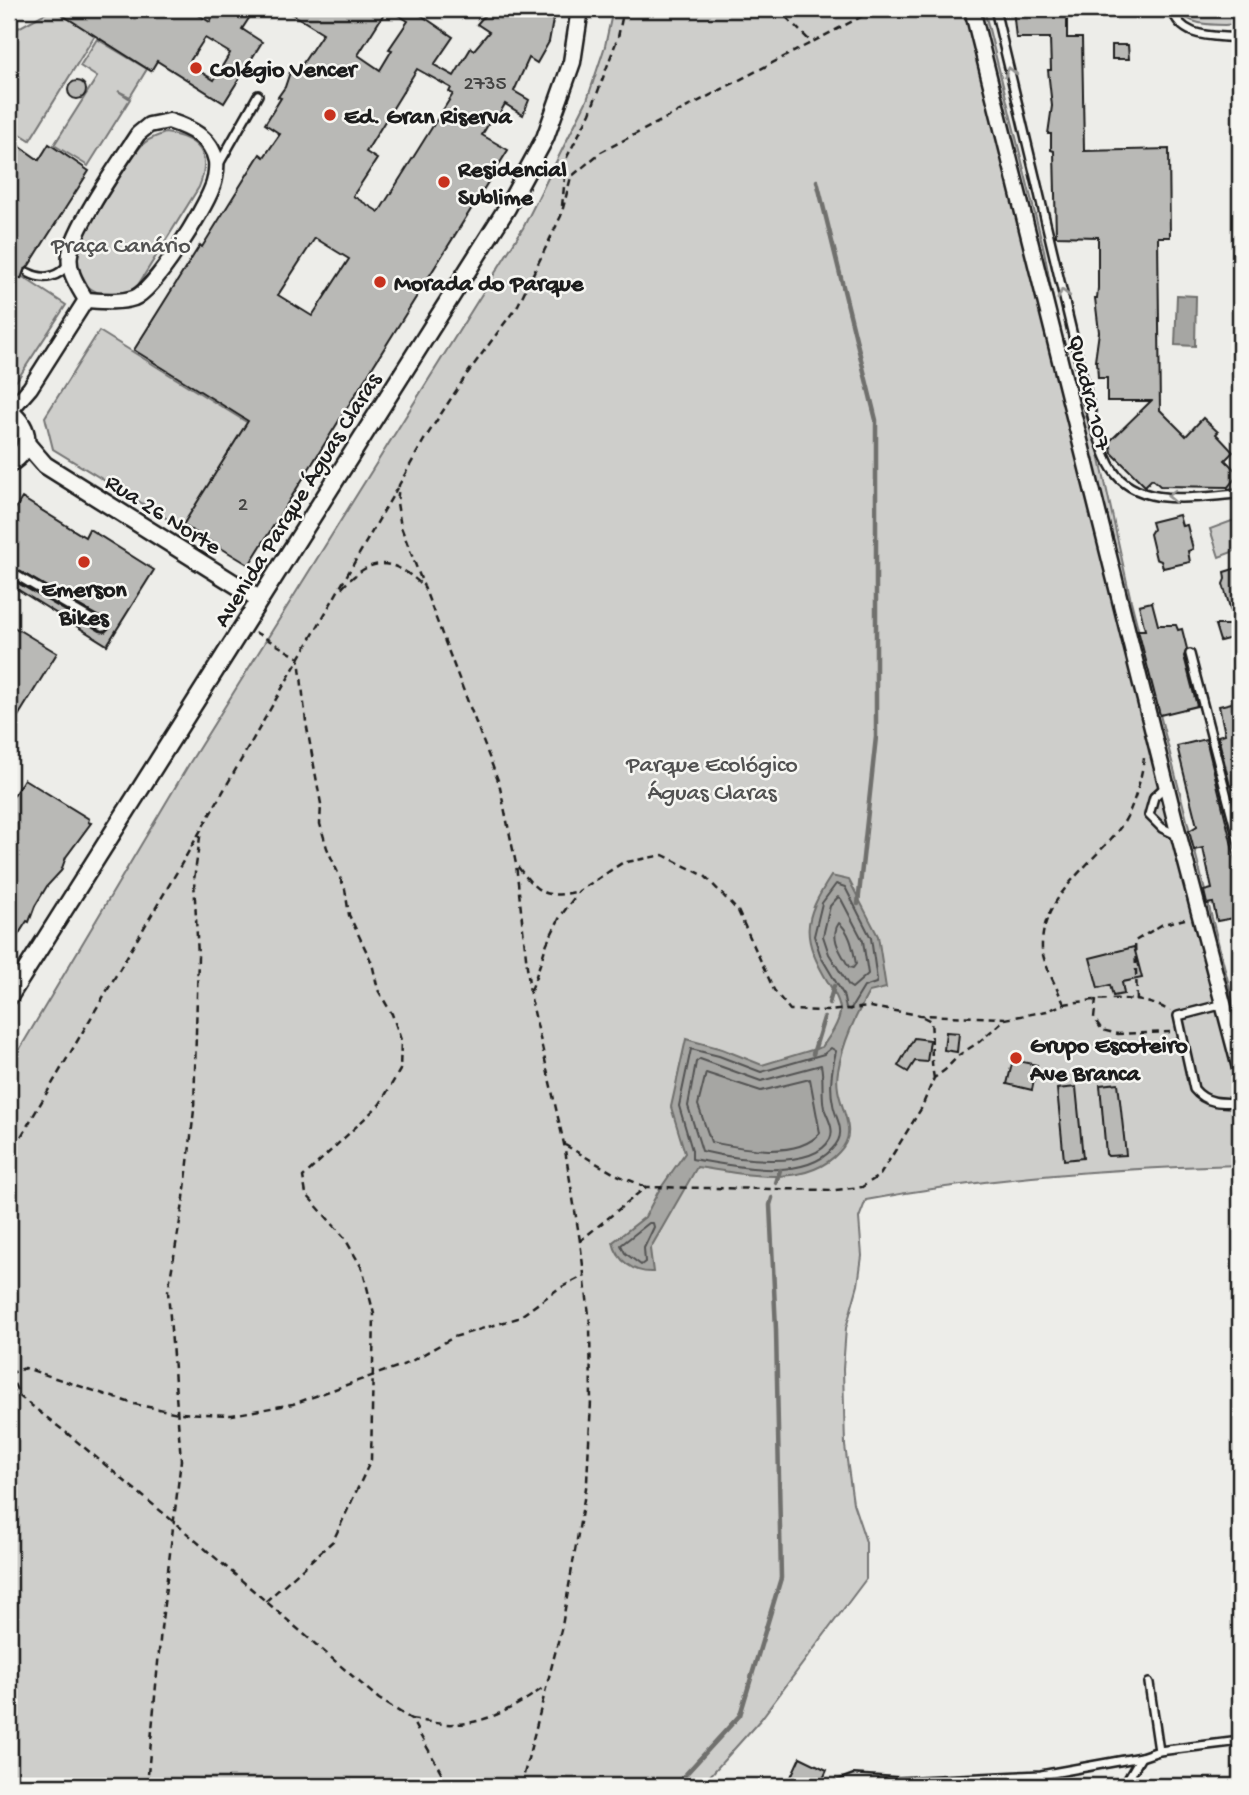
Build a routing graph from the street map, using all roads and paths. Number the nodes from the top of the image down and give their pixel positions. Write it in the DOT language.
graph roads {
  1 [pos="580,9"];
  2 [pos="624,9"];
  3 [pos="778,9"];
  4 [pos="876,9"];
  5 [pos="972,9"];
  6 [pos="995,9"];
  7 [pos="1172,9"];
  8 [pos="1240,38"];
  9 [pos="811,42"];
  10 [pos="258,95"];
  11 [pos="215,171"];
  12 [pos="561,216"];
  13 [pos="70,260"];
  14 [pos="29,272"];
  15 [pos="86,300"];
  16 [pos="13,415"];
  17 [pos="26,443"];
  18 [pos="13,462"];
  19 [pos="45,465"];
  20 [pos="399,485"];
  21 [pos="1240,494"];
  22 [pos="9,571"];
  23 [pos="422,586"];
  24 [pos="337,593"];
  25 [pos="259,599"];
  26 [pos="243,625"];
  27 [pos="103,626"];
  28 [pos="1190,654"];
  29 [pos="299,658"];
  30 [pos="1145,755"];
  31 [pos="1167,786"];
  32 [pos="201,830"];
  33 [pos="1179,836"];
  34 [pos="1240,847"];
  35 [pos="516,864"];
  36 [pos="579,891"];
  37 [pos="1202,914"];
  38 [pos="530,994"];
  39 [pos="9,997"];
  40 [pos="1096,999"];
  41 [pos="1138,1000"];
  42 [pos="1064,1004"];
  43 [pos="1225,1004"];
  44 [pos="920,1015"];
  45 [pos="1178,1016"];
  46 [pos="1005,1018"];
  47 [pos="1180,1032"];
  48 [pos="1240,1068"];
  49 [pos="934,1078"];
  50 [pos="1240,1102"];
  51 [pos="564,1144"];
  52 [pos="9,1157"];
  53 [pos="646,1187"];
  54 [pos="580,1241"];
  55 [pos="585,1275"];
  56 [pos="374,1373"];
  57 [pos="9,1374"];
  58 [pos="9,1388"];
  59 [pos="20,1395"];
  60 [pos="178,1413"];
  61 [pos="174,1522"];
  62 [pos="265,1602"];
  63 [pos="1149,1683"];
  64 [pos="547,1685"];
  65 [pos="411,1720"];
  66 [pos="1240,1741"];
  67 [pos="1159,1751"];
  68 [pos="1142,1758"];
  69 [pos="147,1786"];
  70 [pos="449,1786"];
  71 [pos="521,1786"];
  72 [pos="835,1786"];
  73 [pos="1124,1786"];
  1 -- 25 [label="street, Avenida Parque Águas Claras"];
  2 -- 12 [label="path"];
  3 -- 9 [label="path"];
  4 -- 9 [label="path"];
  5 -- 31 [label="street, Quadra 107"];
  21 -- 6 [label="lane, one-way"];
  7 -- 8 [label="lane"];
  9 -- 12 [label="path"];
  10 -- 11 [label="lane"];
  11 -- 13 [label="street"];
  11 -- 15 [label="street"];
  12 -- 20 [label="path"];
  13 -- 14 [label="lane"];
  13 -- 15 [label="street"];
  15 -- 16 [label="street"];
  16 -- 17 [label="street"];
  17 -- 18 [label="street"];
  17 -- 19 [label="street, Rua 26 Norte"];
  18 -- 19 [label="street, Rua 26 Norte"];
  19 -- 25 [label="street, Rua 26 Norte"];
  20 -- 23 [label="path"];
  20 -- 24 [label="path"];
  22 -- 27 [label="lane"];
  23 -- 24 [label="path"];
  23 -- 35 [label="path"];
  24 -- 29 [label="path"];
  25 -- 26 [label="street, Avenida Parque Águas Claras"];
  26 -- 29 [label="path"];
  26 -- 39 [label="street, Avenida Parque Águas Claras"];
  28 -- 34 [label="lane"];
  29 -- 32 [label="path"];
  29 -- 56 [label="path"];
  30 -- 42 [label="path"];
  31 -- 33 [label="street, Quadra 107"];
  31 -- 33 [label="lane"];
  32 -- 52 [label="path"];
  32 -- 60 [label="path"];
  33 -- 37 [label="street, Quadra 107"];
  35 -- 36 [label="path"];
  35 -- 38 [label="path"];
  36 -- 38 [label="path"];
  36 -- 44 [label="path"];
  37 -- 41 [label="path"];
  37 -- 43 [label="street, Quadra 107"];
  38 -- 51 [label="path"];
  40 -- 41 [label="path"];
  40 -- 42 [label="path"];
  40 -- 47 [label="path"];
  41 -- 45 [label="path"];
  42 -- 46 [label="path"];
  43 -- 45 [label="lane"];
  43 -- 48 [label="street, Quadra 107"];
  44 -- 46 [label="path"];
  44 -- 49 [label="path"];
  45 -- 47 [label="lane"];
  46 -- 49 [label="path"];
  47 -- 50 [label="lane"];
  49 -- 53 [label="path"];
  51 -- 53 [label="path"];
  51 -- 54 [label="path"];
  53 -- 54 [label="path"];
  54 -- 55 [label="path"];
  55 -- 56 [label="path"];
  55 -- 64 [label="path"];
  56 -- 60 [label="path"];
  56 -- 62 [label="path"];
  57 -- 59 [label="path"];
  57 -- 60 [label="path"];
  58 -- 59 [label="path"];
  59 -- 61 [label="path"];
  60 -- 61 [label="path"];
  61 -- 62 [label="path"];
  61 -- 69 [label="path"];
  62 -- 65 [label="path"];
  63 -- 67 [label="lane"];
  64 -- 65 [label="path"];
  64 -- 71 [label="path"];
  65 -- 70 [label="path"];
  66 -- 67 [label="lane"];
  67 -- 68 [label="lane"];
  68 -- 72 [label="lane"];
  68 -- 73 [label="lane"];
}
